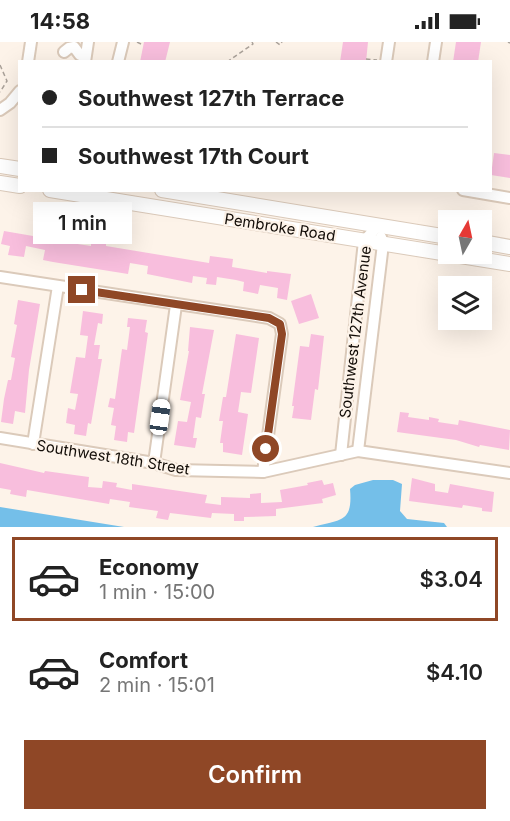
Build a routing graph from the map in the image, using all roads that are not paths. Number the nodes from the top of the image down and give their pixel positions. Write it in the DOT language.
graph roads {
  1 [pos="31,42"];
  2 [pos="83,42"];
  3 [pos="88,42"];
  4 [pos="123,42"];
  5 [pos="389,42"];
  6 [pos="436,42"];
  7 [pos="64,52"];
  8 [pos="81,59"];
  9 [pos="28,60"];
  10 [pos="118,60"];
  11 [pos="386,60"];
  12 [pos="433,60"];
  13 [pos="18,93"];
  14 [pos="0,110"];
  15 [pos="0,166"];
  16 [pos="18,169"];
  17 [pos="0,183"];
  18 [pos="18,186"];
  19 [pos="62,192"];
  20 [pos="174,192"];
  21 [pos="475,192"];
  22 [pos="510,198"];
  23 [pos="378,226"];
  24 [pos="438,235"];
  25 [pos="364,241"];
  26 [pos="383,244"];
  27 [pos="492,244"];
  28 [pos="510,247"];
  29 [pos="510,264"];
  30 [pos="0,277"];
  31 [pos="58,286"];
  32 [pos="176,305"];
  33 [pos="0,438"];
  34 [pos="33,444"];
  35 [pos="358,451"];
  36 [pos="341,455"];
  37 [pos="154,463"];
  38 [pos="263,472"];
  39 [pos="510,473"];
  1 -- 9 [label="street"];
  2 -- 8 [label="street"];
  3 -- 8 [label="street"];
  4 -- 10 [label="street"];
  5 -- 11 [label="street"];
  6 -- 12 [label="street"];
  7 -- 8 [label="street"];
  13 -- 14 [label="street"];
  15 -- 16 [label="main road"];
  17 -- 18 [label="main road"];
  19 -- 25 [label="main road, Pembroke Road"];
  20 -- 23 [label="main road, Pembroke Road"];
  21 -- 22 [label="street"];
  23 -- 24 [label="main road, Pembroke Road"];
  23 -- 25 [label="street, Southwest 127th Avenue"];
  23 -- 26 [label="street, Southwest 127th Avenue"];
  25 -- 26 [label="main road, Pembroke Road"];
  25 -- 36 [label="street, Southwest 127th Avenue"];
  26 -- 29 [label="main road, Pembroke Road"];
  26 -- 35 [label="street, Southwest 127th Avenue"];
  27 -- 28 [label="main road"];
  30 -- 31 [label="street"];
  31 -- 32 [label="street"];
  31 -- 34 [label="street"];
  32 -- 37 [label="street"];
  32 -- 38 [label="street"];
  33 -- 34 [label="street, Southwest 18th Street"];
  34 -- 37 [label="street, Southwest 18th Street"];
  35 -- 36 [label="street, Southwest 18th Street"];
  35 -- 39 [label="street, Southwest 18th Street"];
  36 -- 38 [label="street, Southwest 18th Street"];
  37 -- 38 [label="street, Southwest 18th Street"];
}
